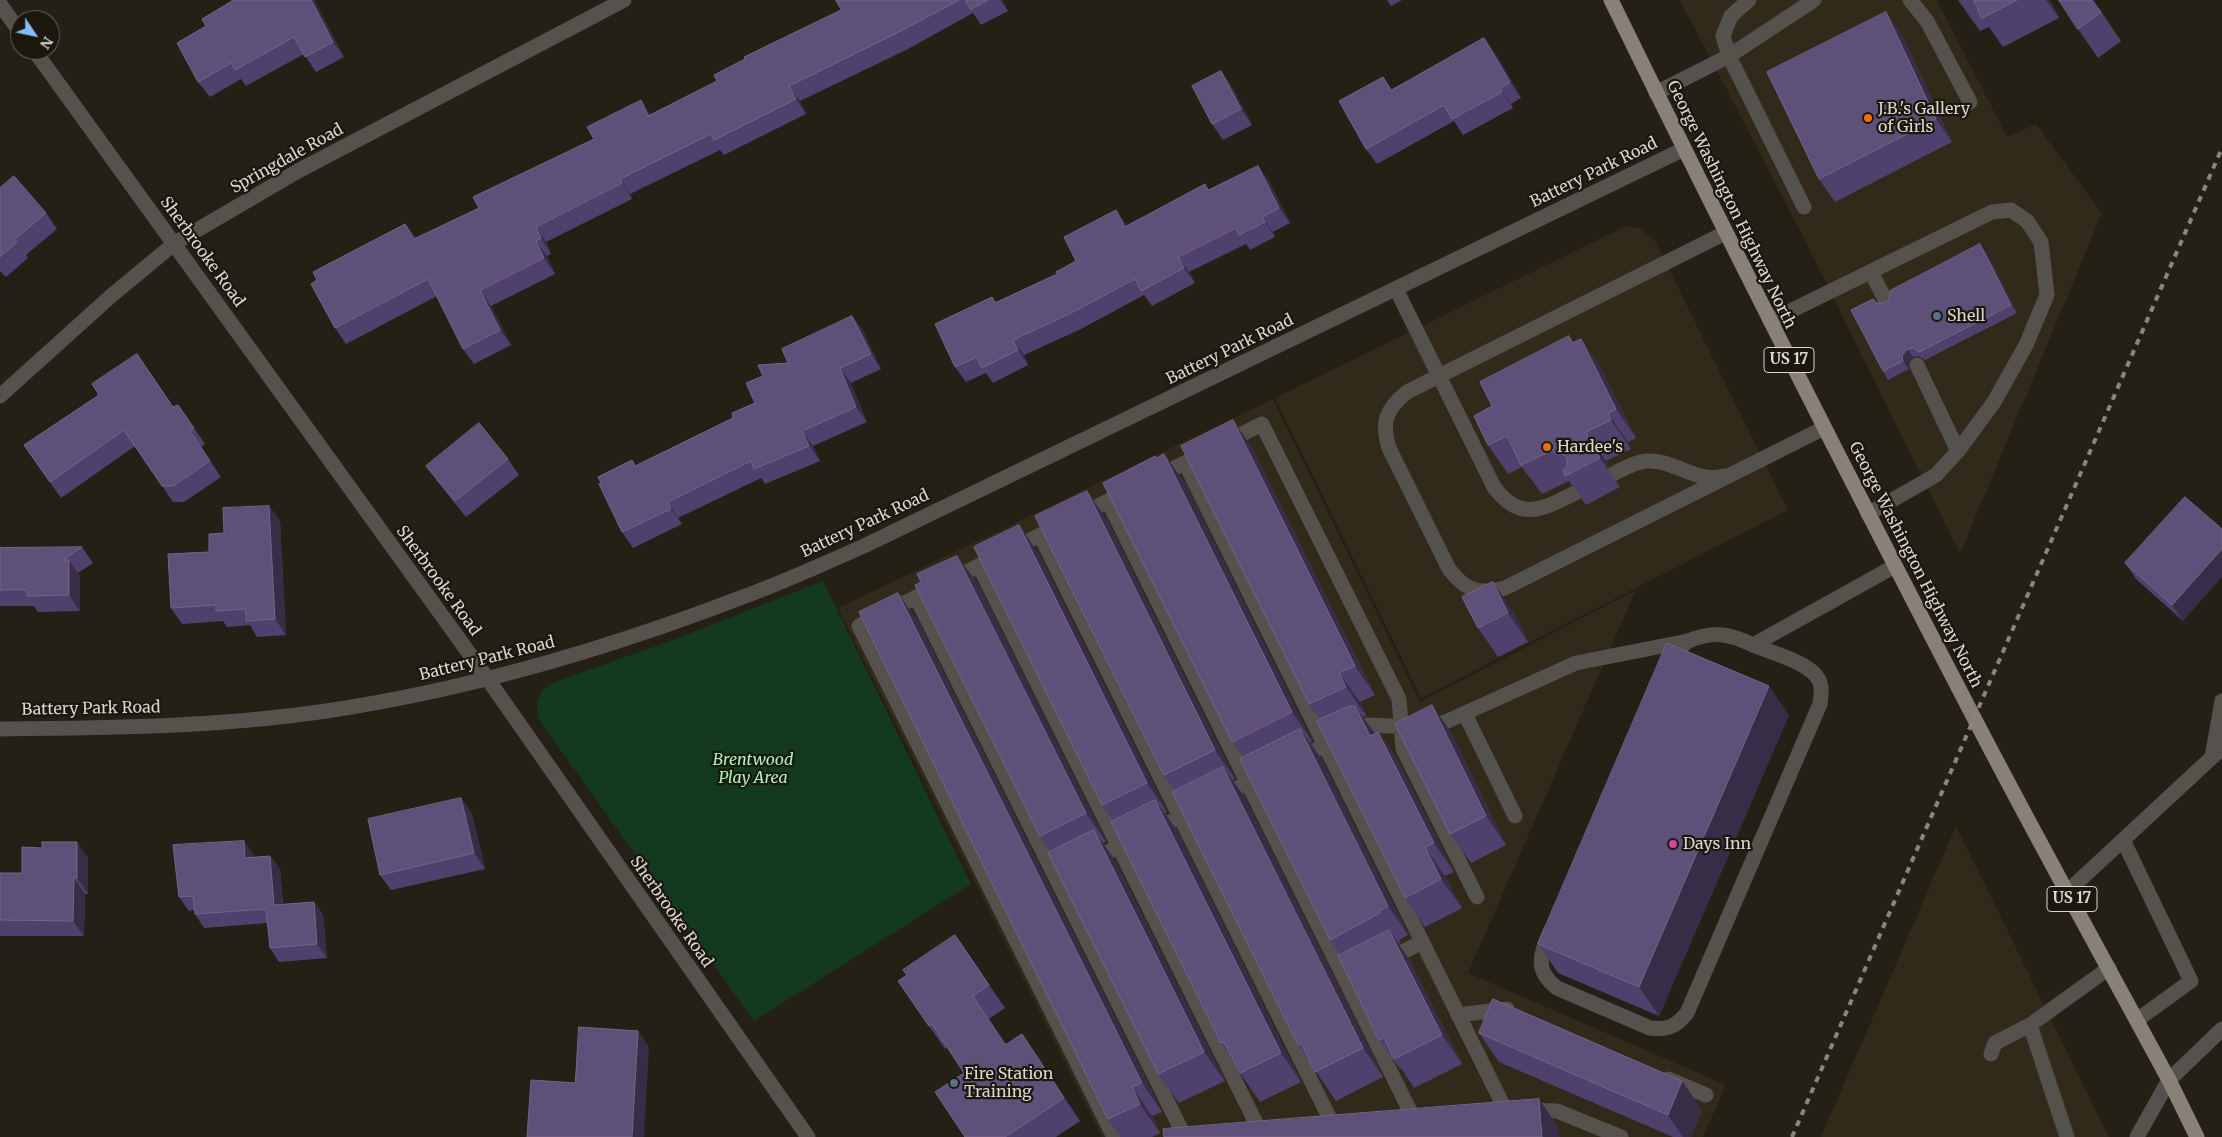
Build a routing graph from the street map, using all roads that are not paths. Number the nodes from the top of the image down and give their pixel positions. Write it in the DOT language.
graph roads {
  1 [pos="624,0"];
  2 [pos="1610,0"];
  3 [pos="1749,0"];
  4 [pos="1814,0"];
  5 [pos="1910,0"];
  6 [pos="0,4"];
  7 [pos="10,18"];
  8 [pos="1729,56"];
  9 [pos="41,60"];
  10 [pos="1656,93"];
  11 [pos="1970,102"];
  12 [pos="1684,150"];
  13 [pos="1804,207"];
  14 [pos="1725,233"];
  15 [pos="175,243"];
  16 [pos="1871,272"];
  17 [pos="1396,289"];
  18 [pos="1887,303"];
  19 [pos="1770,321"];
  20 [pos="1917,365"];
  21 [pos="1439,376"];
  22 [pos="0,396"];
  23 [pos="1824,428"];
  24 [pos="1958,451"];
  25 [pos="1184,463"];
  26 [pos="1613,474"];
  27 [pos="1732,474"];
  28 [pos="1579,491"];
  29 [pos="1108,502"];
  30 [pos="1868,514"];
  31 [pos="1040,535"];
  32 [pos="979,566"];
  33 [pos="1895,566"];
  34 [pos="916,598"];
  35 [pos="1688,641"];
  36 [pos="1753,645"];
  37 [pos="1661,676"];
  38 [pos="487,678"];
  39 [pos="2222,701"];
  40 [pos="1465,714"];
  41 [pos="1401,725"];
  42 [pos="0,729"];
  43 [pos="1324,745"];
  44 [pos="2217,752"];
  45 [pos="1248,783"];
  46 [pos="1515,816"];
  47 [pos="1180,817"];
  48 [pos="2123,840"];
  49 [pos="1118,847"];
  50 [pos="1056,877"];
  51 [pos="2068,892"];
  52 [pos="1477,897"];
  53 [pos="1558,914"];
  54 [pos="1422,942"];
  55 [pos="2109,968"];
  56 [pos="1346,980"];
  57 [pos="1516,1013"];
  58 [pos="1458,1015"];
  59 [pos="2137,1020"];
  60 [pos="2030,1025"];
  61 [pos="2222,1029"];
  62 [pos="1991,1054"];
  63 [pos="1652,1072"];
  64 [pos="2169,1080"];
  65 [pos="1706,1095"];
  66 [pos="1505,1109"];
  67 [pos="1486,1111"];
  68 [pos="1432,1115"];
  69 [pos="1414,1116"];
  70 [pos="1396,1118"];
  71 [pos="1350,1122"];
  72 [pos="1332,1123"];
  73 [pos="1314,1124"];
  74 [pos="1277,1128"];
  75 [pos="1259,1129"];
  76 [pos="1240,1131"];
  77 [pos="1203,1134"];
  78 [pos="1182,1136"];
  79 [pos="1615,1136"];
  80 [pos="808,1137"];
  81 [pos="1114,1137"];
  82 [pos="2067,1137"];
  83 [pos="2137,1137"];
  84 [pos="2196,1137"];
  1 -- 15 [label="street, Springdale Road"];
  2 -- 10 [label="main road, George Washington Highway North / US 17"];
  3 -- 8 [label="street"];
  4 -- 8 [label="street"];
  5 -- 11 [label="street"];
  6 -- 7 [label="street"];
  8 -- 10 [label="street"];
  8 -- 13 [label="street"];
  9 -- 15 [label="street, Sherbrooke Road"];
  10 -- 12 [label="main road, George Washington Highway North / US 17"];
  12 -- 14 [label="main road, George Washington Highway North / US 17"];
  12 -- 17 [label="street, Battery Park Road"];
  14 -- 19 [label="main road, George Washington Highway North / US 17"];
  14 -- 21 [label="street"];
  15 -- 22 [label="street, Springdale Road"];
  15 -- 38 [label="street, Sherbrooke Road"];
  16 -- 18 [label="street"];
  16 -- 19 [label="street"];
  16 -- 24 [label="street"];
  17 -- 21 [label="street"];
  17 -- 38 [label="street, Battery Park Road"];
  19 -- 23 [label="main road, George Washington Highway North / US 17"];
  20 -- 24 [label="street"];
  21 -- 27 [label="street"];
  21 -- 28 [label="street"];
  23 -- 27 [label="street"];
  23 -- 30 [label="main road, George Washington Highway North / US 17"];
  24 -- 30 [label="street"];
  25 -- 29 [label="street"];
  25 -- 41 [label="street"];
  25 -- 43 [label="street"];
  26 -- 27 [label="street"];
  29 -- 31 [label="street"];
  29 -- 45 [label="street"];
  30 -- 33 [label="main road, George Washington Highway North / US 17"];
  31 -- 32 [label="street"];
  31 -- 47 [label="street"];
  32 -- 34 [label="street"];
  32 -- 49 [label="street"];
  33 -- 36 [label="street"];
  33 -- 51 [label="main road, George Washington Highway North / US 17"];
  34 -- 50 [label="street"];
  34 -- 81 [label="street"];
  35 -- 36 [label="street"];
  35 -- 37 [label="street"];
  35 -- 40 [label="street"];
  36 -- 53 [label="street"];
  38 -- 42 [label="street, Battery Park Road"];
  38 -- 80 [label="street, Sherbrooke Road"];
  39 -- 44 [label="street"];
  40 -- 41 [label="street"];
  40 -- 46 [label="street"];
  41 -- 43 [label="street"];
  41 -- 52 [label="street"];
  43 -- 45 [label="street"];
  43 -- 54 [label="street"];
  44 -- 48 [label="street"];
  45 -- 47 [label="street"];
  45 -- 56 [label="street"];
  47 -- 49 [label="street"];
  47 -- 72 [label="street"];
  48 -- 51 [label="street"];
  48 -- 59 [label="street"];
  49 -- 50 [label="street"];
  49 -- 75 [label="street"];
  50 -- 78 [label="street"];
  51 -- 55 [label="main road, US 17"];
  54 -- 56 [label="street"];
  54 -- 58 [label="street"];
  55 -- 59 [label="main road, US 17"];
  55 -- 60 [label="street"];
  56 -- 69 [label="street"];
  57 -- 58 [label="street"];
  58 -- 66 [label="street"];
  59 -- 64 [label="main road, US 17"];
  60 -- 62 [label="street"];
  60 -- 82 [label="street"];
  61 -- 64 [label="street"];
  63 -- 65 [label="street"];
  64 -- 83 [label="street"];
  64 -- 84 [label="main road, US 17"];
  66 -- 67 [label="street"];
  66 -- 79 [label="street"];
  68 -- 69 [label="street"];
  69 -- 70 [label="street"];
  71 -- 72 [label="street"];
  72 -- 73 [label="street"];
  74 -- 75 [label="street"];
  75 -- 76 [label="street"];
  77 -- 78 [label="street"];
}
